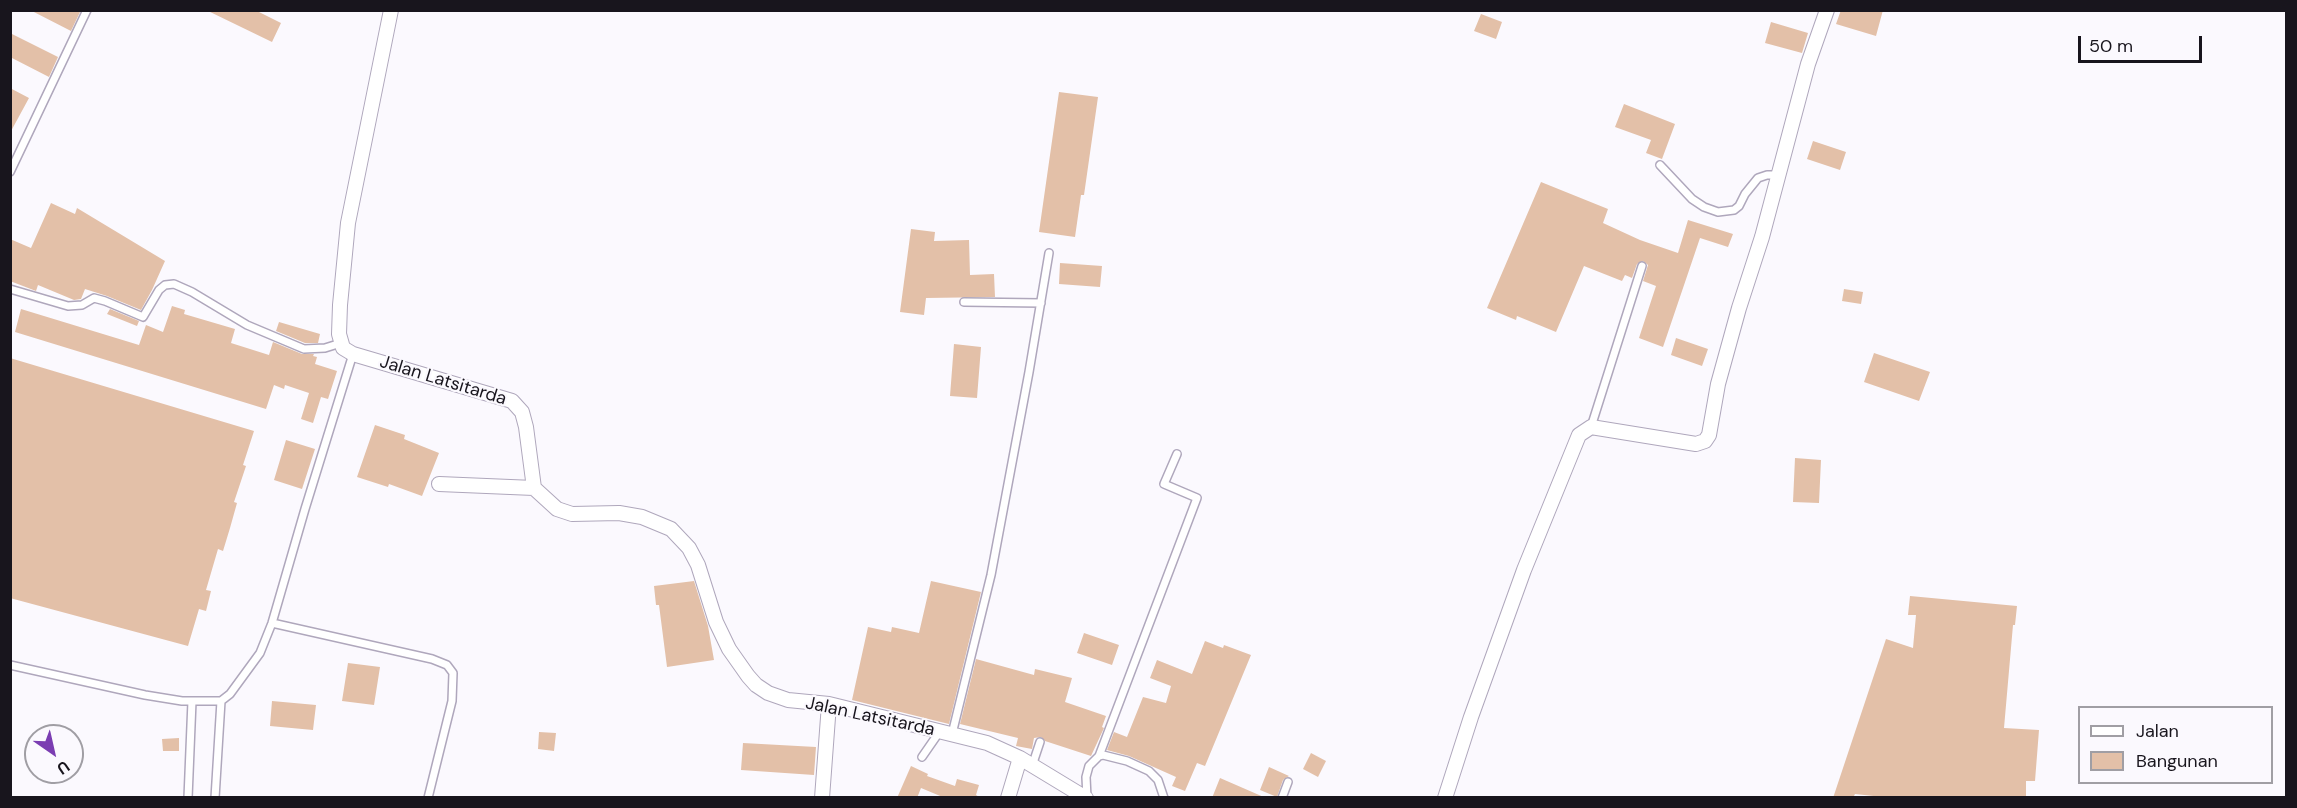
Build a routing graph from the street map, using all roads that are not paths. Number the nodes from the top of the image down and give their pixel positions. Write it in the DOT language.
graph roads {
  1 [pos="87,10"];
  2 [pos="391,10"];
  3 [pos="1827,10"];
  4 [pos="1660,165"];
  5 [pos="10,172"];
  6 [pos="1779,175"];
  7 [pos="1048,253"];
  8 [pos="1642,266"];
  9 [pos="10,289"];
  10 [pos="964,302"];
  11 [pos="1041,303"];
  12 [pos="341,343"];
  13 [pos="353,354"];
  14 [pos="1591,427"];
  15 [pos="1177,454"];
  16 [pos="439,484"];
  17 [pos="534,488"];
  18 [pos="273,623"];
  19 [pos="10,665"];
  20 [pos="192,701"];
  21 [pos="221,701"];
  22 [pos="829,704"];
  23 [pos="946,733"];
  24 [pos="1040,742"];
  25 [pos="1099,756"];
  26 [pos="922,757"];
  27 [pos="1020,758"];
  28 [pos="1032,765"];
  29 [pos="1288,782"];
  30 [pos="1082,796"];
  31 [pos="188,798"];
  32 [pos="215,798"];
  33 [pos="428,798"];
  34 [pos="822,798"];
  35 [pos="1008,798"];
  36 [pos="1164,798"];
  37 [pos="1282,798"];
  38 [pos="1445,798"];
  1 -- 5 [label="lane"];
  2 -- 12 [label="street"];
  3 -- 6 [label="street"];
  4 -- 6 [label="lane"];
  6 -- 14 [label="street"];
  7 -- 11 [label="lane"];
  8 -- 14 [label="lane"];
  9 -- 12 [label="lane"];
  10 -- 11 [label="lane"];
  11 -- 23 [label="lane"];
  12 -- 13 [label="street, Jalan Latsitarda"];
  13 -- 17 [label="street, Jalan Latsitarda"];
  13 -- 18 [label="lane"];
  14 -- 38 [label="street"];
  15 -- 25 [label="lane"];
  16 -- 17 [label="street"];
  17 -- 22 [label="street, Jalan Latsitarda"];
  18 -- 21 [label="lane"];
  18 -- 33 [label="lane"];
  19 -- 20 [label="lane"];
  20 -- 21 [label="lane"];
  20 -- 31 [label="lane"];
  21 -- 32 [label="lane"];
  22 -- 23 [label="street, Jalan Latsitarda"];
  22 -- 34 [label="street"];
  23 -- 26 [label="lane"];
  23 -- 27 [label="street, Jalan Latsitarda"];
  24 -- 28 [label="lane"];
  25 -- 30 [label="lane"];
  25 -- 36 [label="lane"];
  27 -- 28 [label="street, Jalan Latsitarda"];
  27 -- 35 [label="street"];
  28 -- 30 [label="street, Jalan Latsitarda"];
  29 -- 37 [label="lane"];
}
